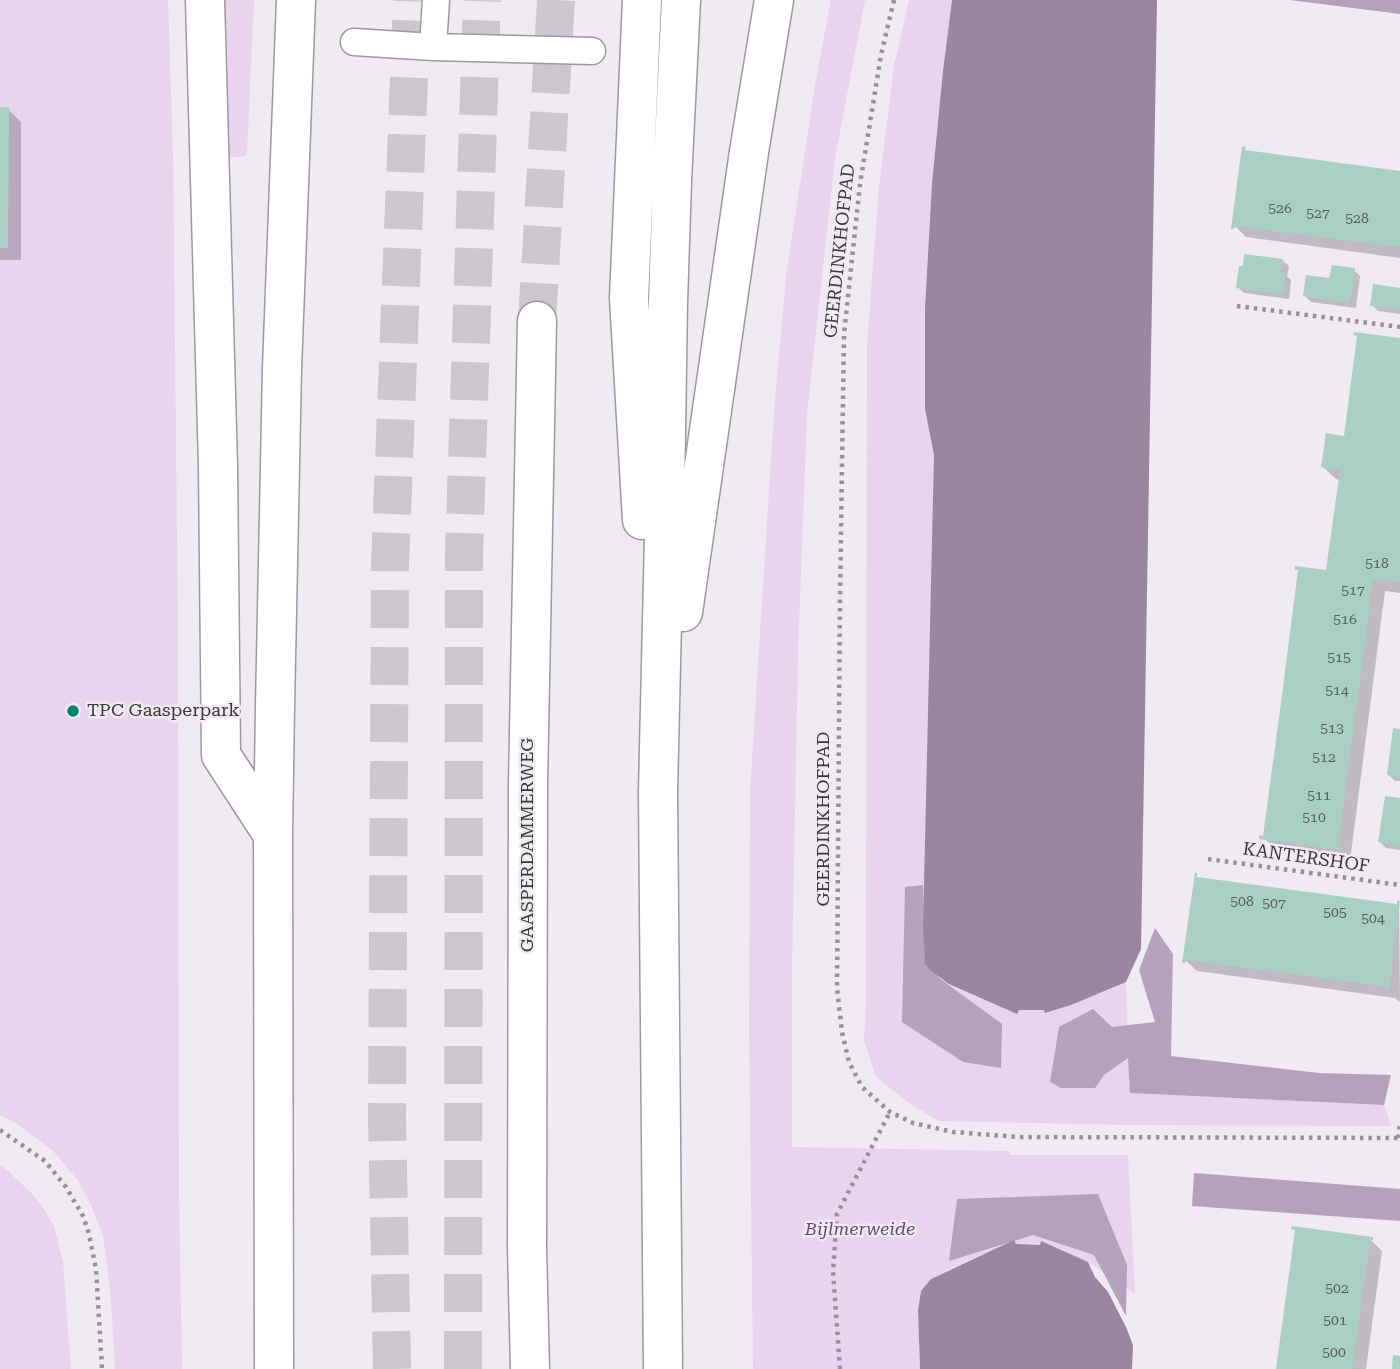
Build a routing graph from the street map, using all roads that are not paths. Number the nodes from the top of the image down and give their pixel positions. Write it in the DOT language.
graph roads {
  1 [pos="205,0"];
  2 [pos="296,0"];
  3 [pos="436,0"];
  4 [pos="642,0"];
  5 [pos="681,0"];
  6 [pos="774,0"];
  7 [pos="354,42"];
  8 [pos="433,47"];
  9 [pos="592,51"];
  10 [pos="537,321"];
  11 [pos="658,791"];
  12 [pos="273,835"];
  13 [pos="274,1369"];
  14 [pos="530,1369"];
  15 [pos="663,1369"];
  1 -- 12 [label="highway"];
  2 -- 12 [label="highway"];
  3 -- 8 [label="lane"];
  4 -- 11 [label="highway"];
  5 -- 11 [label="highway"];
  6 -- 11 [label="highway"];
  7 -- 8 [label="lane"];
  8 -- 9 [label="lane"];
  10 -- 14 [label="highway, GAASPERDAMMERWEG"];
  11 -- 15 [label="highway"];
  12 -- 13 [label="highway"];
}
